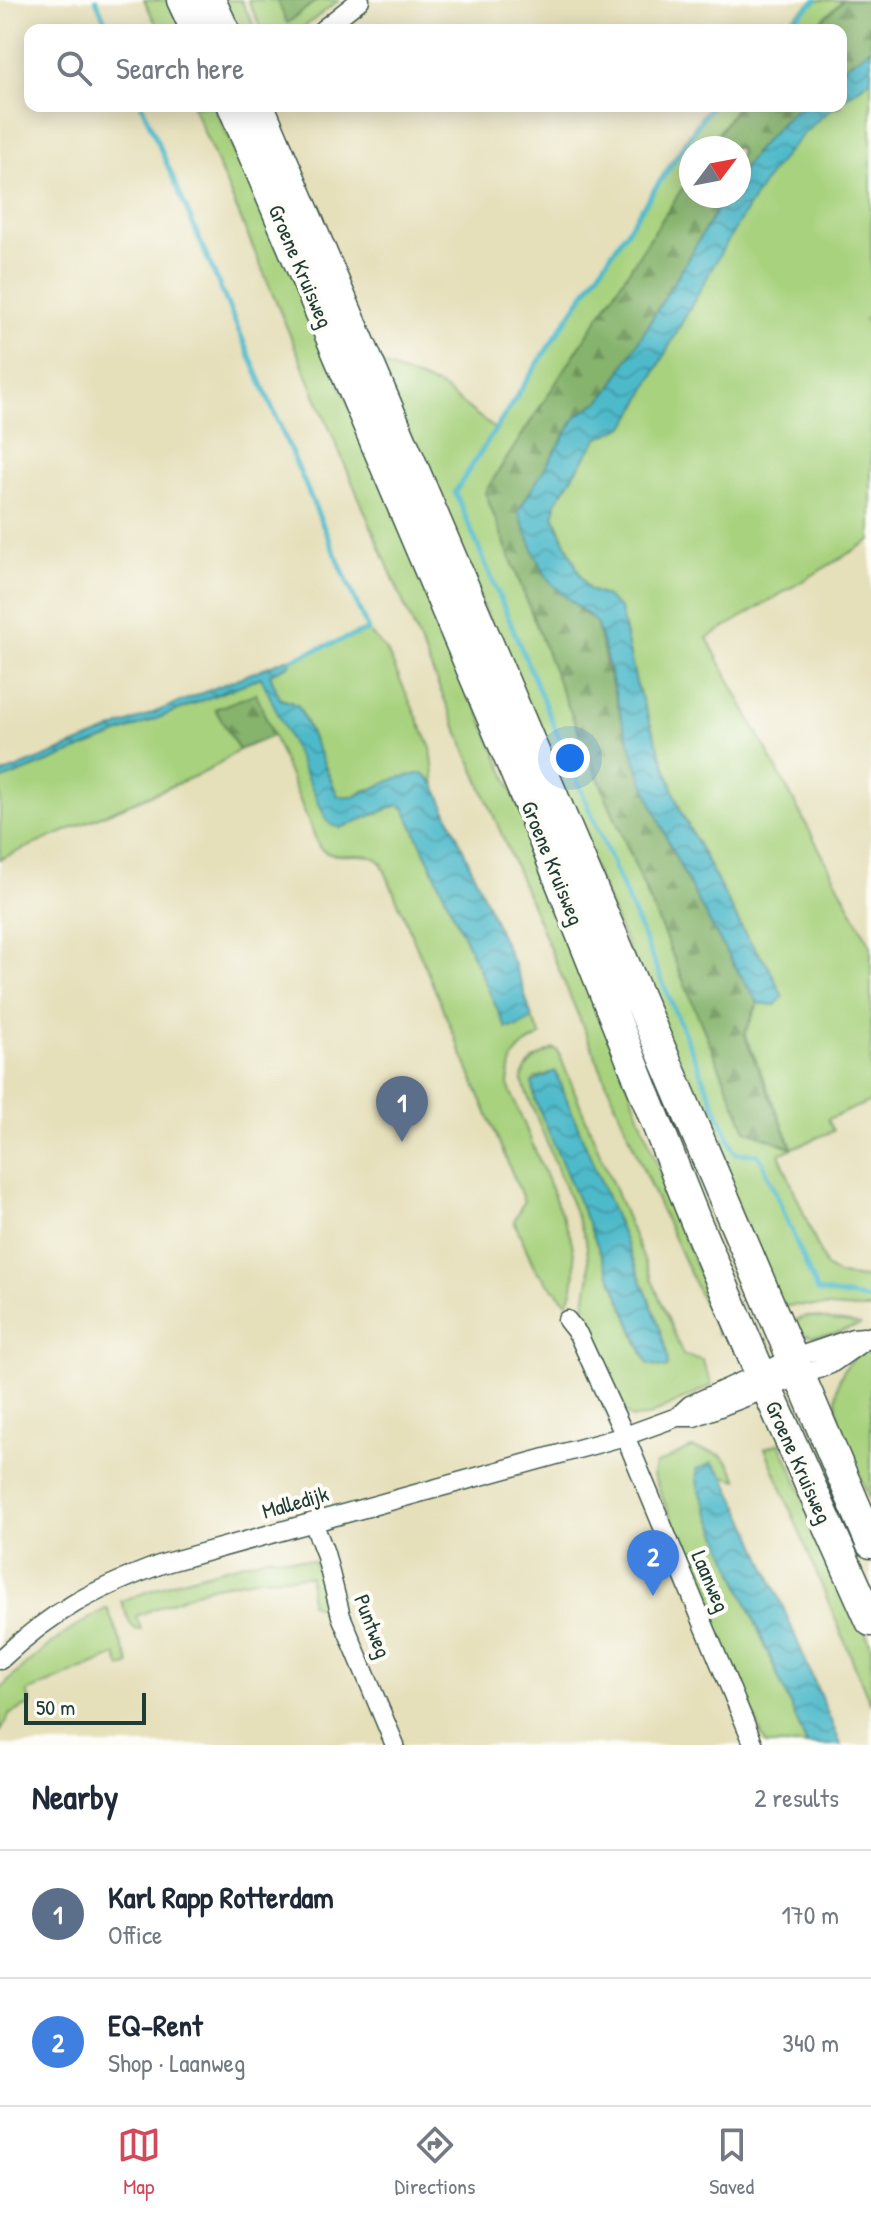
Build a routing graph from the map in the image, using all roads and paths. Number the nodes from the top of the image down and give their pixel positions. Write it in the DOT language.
graph roads {
  1 [pos="182,0"];
  2 [pos="210,0"];
  3 [pos="360,0"];
  4 [pos="193,24"];
  5 [pos="221,24"];
  6 [pos="330,24"];
  7 [pos="236,112"];
  8 [pos="262,112"];
  9 [pos="567,1320"];
  10 [pos="871,1336"];
  11 [pos="797,1367"];
  12 [pos="763,1381"];
  13 [pos="625,1436"];
  14 [pos="313,1522"];
  15 [pos="871,1543"];
  16 [pos="871,1621"];
  17 [pos="0,1660"];
  18 [pos="395,1745"];
  19 [pos="754,1745"];
  1 -- 4 [label="main road"];
  2 -- 5 [label="main road"];
  3 -- 6 [label="street"];
  7 -- 12 [label="main road, Groene Kruisweg"];
  8 -- 11 [label="main road, Groene Kruisweg"];
  9 -- 13 [label="street"];
  10 -- 11 [label="street, Malledijk"];
  11 -- 12 [label="street, Malledijk"];
  11 -- 15 [label="main road, Groene Kruisweg"];
  12 -- 13 [label="street, Malledijk"];
  12 -- 16 [label="main road, Groene Kruisweg"];
  13 -- 14 [label="street, Malledijk"];
  13 -- 19 [label="street, Laanweg"];
  14 -- 17 [label="street, Malledijk"];
  14 -- 18 [label="street, Puntweg"];
}
